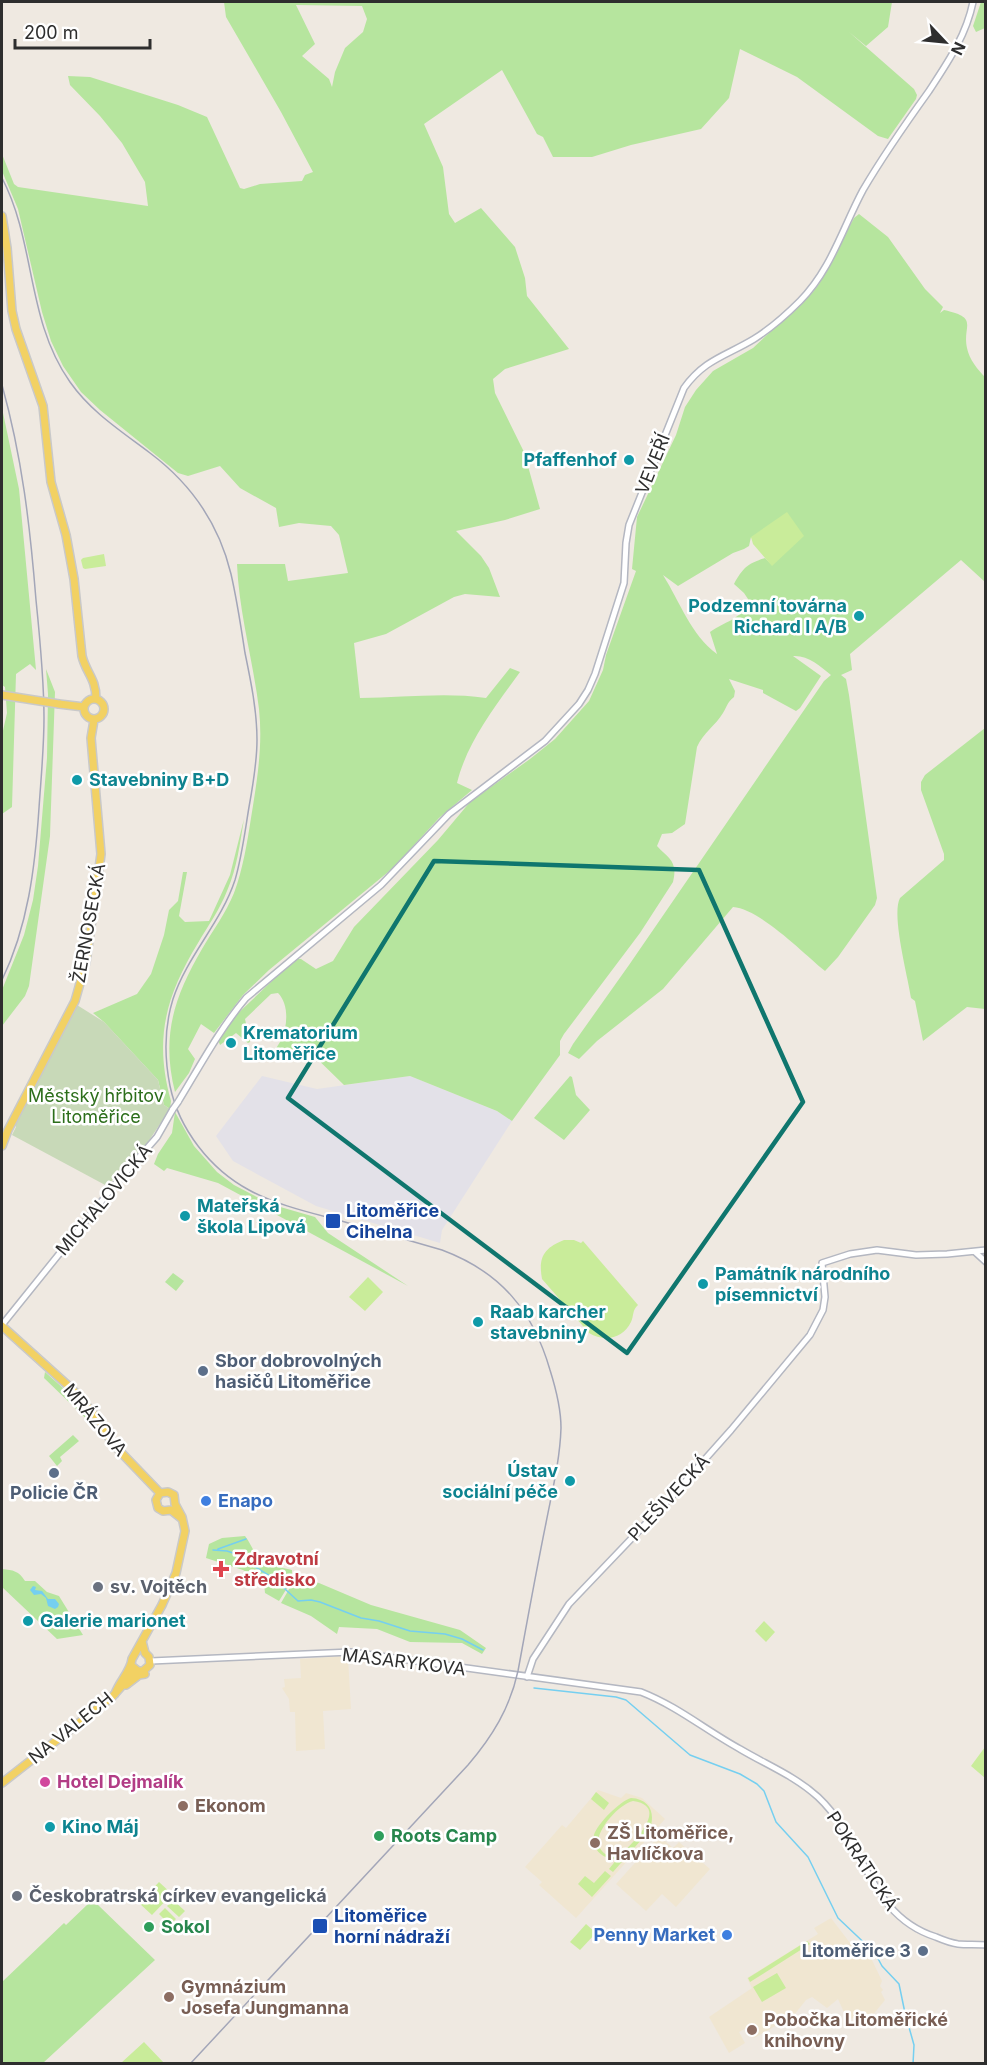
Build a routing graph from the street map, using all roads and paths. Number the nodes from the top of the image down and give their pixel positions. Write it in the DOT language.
graph roads {
  1 [pos="973,2"];
  2 [pos="2,216"];
  3 [pos="2,695"];
  4 [pos="96,699"];
  5 [pos="84,707"];
  6 [pos="94,720"];
  7 [pos="216,1038"];
  8 [pos="2,1146"];
  9 [pos="986,1250"];
  10 [pos="975,1252"];
  11 [pos="986,1262"];
  12 [pos="2,1325"];
  13 [pos="160,1493"];
  14 [pos="173,1507"];
  15 [pos="142,1641"];
  16 [pos="145,1653"];
  17 [pos="137,1654"];
  18 [pos="151,1661"];
  19 [pos="134,1667"];
  20 [pos="145,1674"];
  21 [pos="527,1677"];
  22 [pos="115,1694"];
  23 [pos="655,1698"];
  24 [pos="2,1783"];
  25 [pos="986,1945"];
  1 -- 7 [label="street, VEVEŘÍ"];
  2 -- 4 [label="main road, ŽERNOSECKÁ"];
  3 -- 5 [label="main road, bridge"];
  4 -- 5 [label="main road"];
  4 -- 6 [label="main road, ŽERNOSECKÁ"];
  5 -- 6 [label="main road"];
  6 -- 8 [label="main road, ŽERNOSECKÁ"];
  7 -- 12 [label="street, MICHALOVICKÁ, bridge"];
  9 -- 10 [label="street"];
  10 -- 11 [label="street"];
  10 -- 21 [label="street, PLEŠIVECKÁ"];
  12 -- 13 [label="main road, MRÁZOVA"];
  13 -- 14 [label="main road"];
  13 -- 14 [label="main road"];
  14 -- 15 [label="main road"];
  15 -- 16 [label="main road"];
  15 -- 17 [label="main road"];
  16 -- 17 [label="main road"];
  16 -- 18 [label="main road"];
  17 -- 19 [label="main road"];
  18 -- 19 [label="main road"];
  18 -- 21 [label="street, MASARYKOVA"];
  19 -- 22 [label="main road"];
  20 -- 22 [label="main road, NA VALECH"];
  21 -- 23 [label="street, MASARYKOVA"];
  22 -- 24 [label="main road, NA VALECH"];
  23 -- 25 [label="street, POKRATICKÁ"];
}
